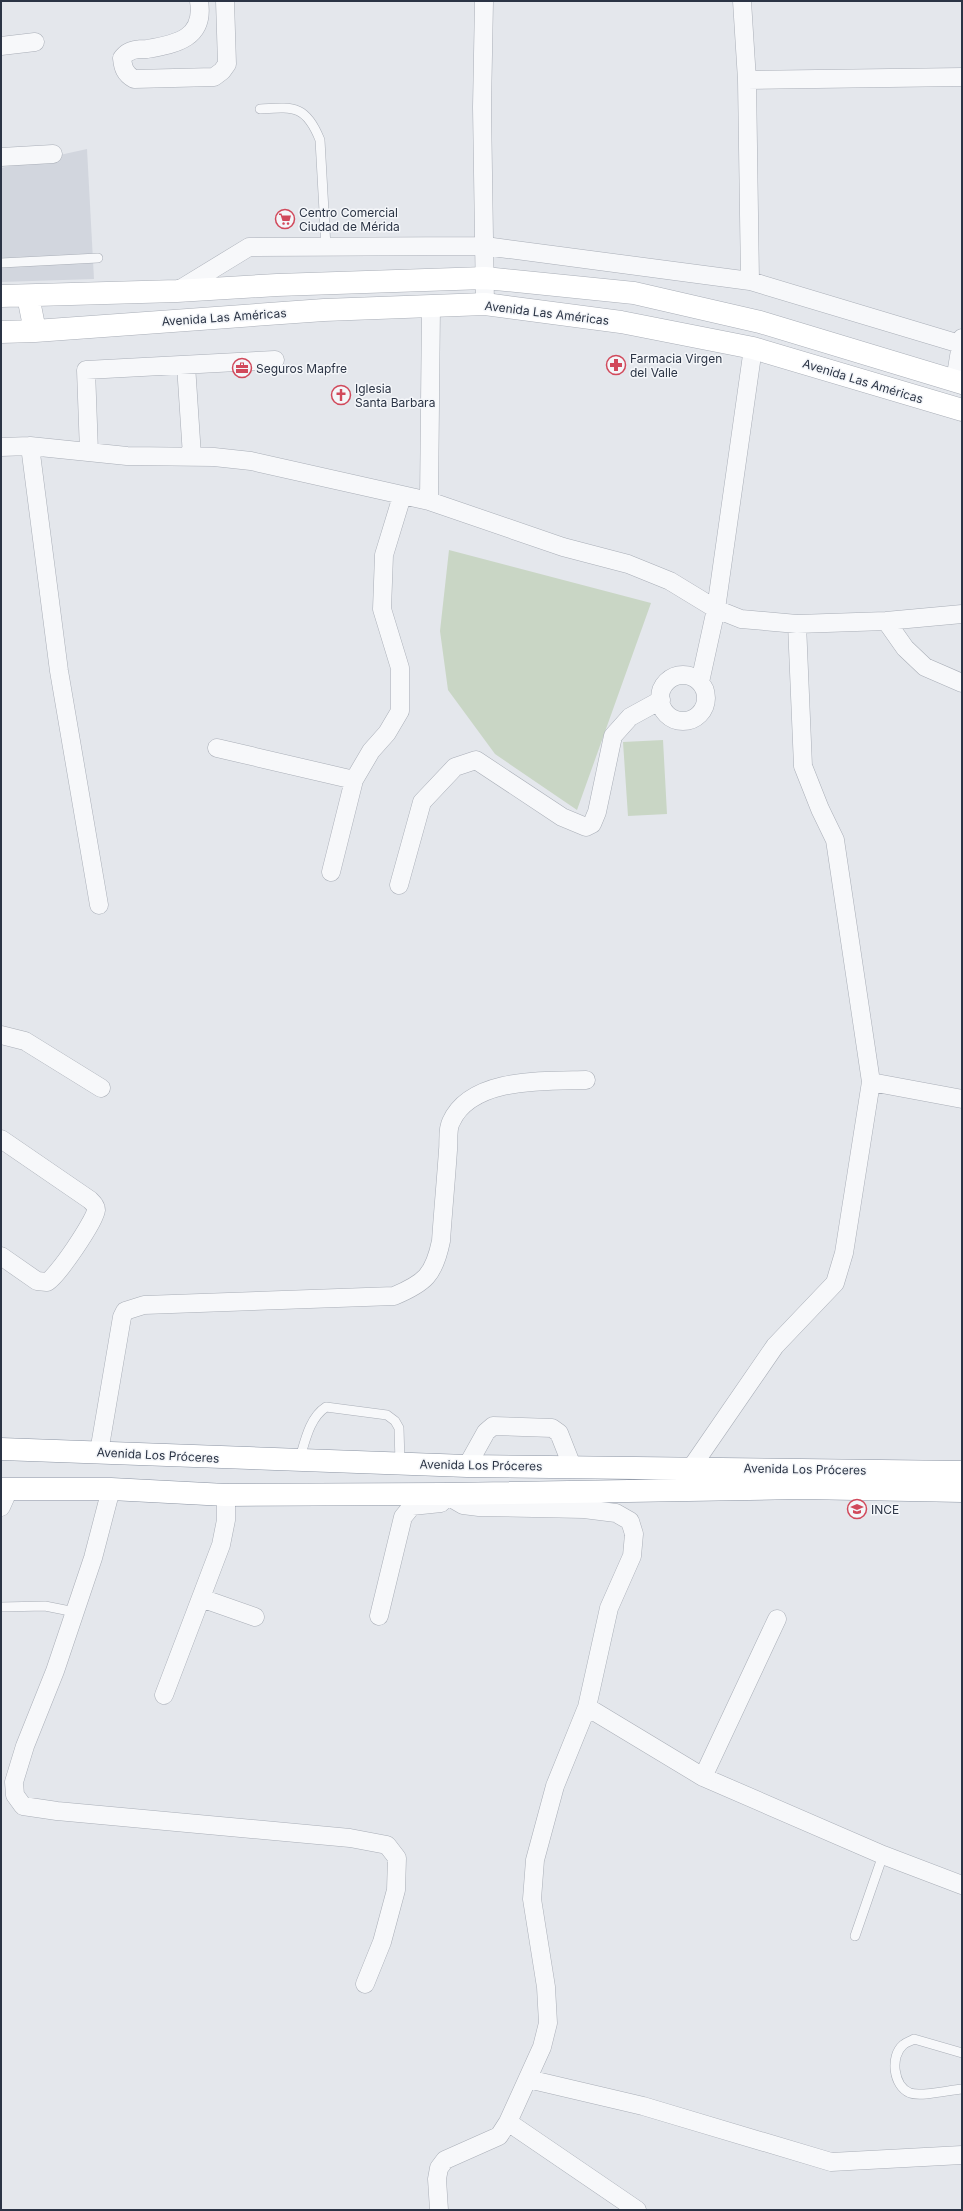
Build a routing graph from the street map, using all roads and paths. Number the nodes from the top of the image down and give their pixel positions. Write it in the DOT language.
graph roads {
  1 [pos="199,1"];
  2 [pos="225,1"];
  3 [pos="484,1"];
  4 [pos="742,1"];
  5 [pos="36,42"];
  6 [pos="1,46"];
  7 [pos="962,77"];
  8 [pos="747,80"];
  9 [pos="260,109"];
  10 [pos="53,154"];
  11 [pos="1,157"];
  12 [pos="485,246"];
  13 [pos="326,247"];
  14 [pos="98,258"];
  15 [pos="1,263"];
  16 [pos="485,278"];
  17 [pos="750,281"];
  18 [pos="177,291"];
  19 [pos="1,296"];
  20 [pos="28,296"];
  21 [pos="485,304"];
  22 [pos="431,306"];
  23 [pos="35,331"];
  24 [pos="1,332"];
  25 [pos="961,341"];
  26 [pos="753,348"];
  27 [pos="275,360"];
  28 [pos="186,365"];
  29 [pos="958,382"];
  30 [pos="962,410"];
  31 [pos="30,446"];
  32 [pos="1,447"];
  33 [pos="89,452"];
  34 [pos="192,456"];
  35 [pos="402,496"];
  36 [pos="429,501"];
  37 [pos="716,609"];
  38 [pos="962,614"];
  39 [pos="886,621"];
  40 [pos="797,624"];
  41 [pos="700,682"];
  42 [pos="962,683"];
  43 [pos="660,700"];
  44 [pos="217,748"];
  45 [pos="354,780"];
  46 [pos="331,872"];
  47 [pos="399,885"];
  48 [pos="100,905"];
  49 [pos="1,1035"];
  50 [pos="586,1080"];
  51 [pos="871,1082"];
  52 [pos="101,1088"];
  53 [pos="962,1099"];
  54 [pos="1,1139"];
  55 [pos="1,1256"];
  56 [pos="1,1449"];
  57 [pos="99,1452"];
  58 [pos="300,1461"];
  59 [pos="400,1463"];
  60 [pos="467,1466"];
  61 [pos="572,1466"];
  62 [pos="691,1468"];
  63 [pos="962,1472"];
  64 [pos="111,1489"];
  65 [pos="962,1491"];
  66 [pos="226,1494"];
  67 [pos="4,1495"];
  68 [pos="448,1497"];
  69 [pos="201,1598"];
  70 [pos="1,1607"];
  71 [pos="75,1612"];
  72 [pos="379,1616"];
  73 [pos="255,1617"];
  74 [pos="777,1619"];
  75 [pos="164,1695"];
  76 [pos="587,1708"];
  77 [pos="702,1777"];
  78 [pos="883,1855"];
  79 [pos="962,1885"];
  80 [pos="855,1936"];
  81 [pos="365,1984"];
  82 [pos="962,2053"];
  83 [pos="528,2080"];
  84 [pos="962,2089"];
  85 [pos="508,2122"];
  86 [pos="962,2155"];
  87 [pos="439,2210"];
  88 [pos="637,2210"];
  1 -- 2 [label="street"];
  3 -- 12 [label="street"];
  4 -- 8 [label="street"];
  5 -- 6 [label="street"];
  7 -- 8 [label="street"];
  8 -- 17 [label="street"];
  9 -- 13 [label="lane"];
  10 -- 11 [label="street"];
  12 -- 13 [label="street"];
  12 -- 16 [label="street"];
  12 -- 17 [label="street"];
  13 -- 18 [label="street"];
  14 -- 15 [label="lane"];
  16 -- 18 [label="main road"];
  16 -- 21 [label="street"];
  16 -- 29 [label="main road"];
  17 -- 25 [label="street"];
  18 -- 20 [label="main road"];
  19 -- 20 [label="main road"];
  20 -- 23 [label="main road"];
  21 -- 22 [label="main road, Avenida Las Américas"];
  21 -- 26 [label="main road, Avenida Las Américas"];
  22 -- 23 [label="main road, Avenida Las Américas"];
  22 -- 36 [label="street"];
  23 -- 24 [label="main road, Avenida Las Américas"];
  25 -- 29 [label="street"];
  26 -- 30 [label="main road, Avenida Las Américas"];
  26 -- 37 [label="street"];
  27 -- 28 [label="street"];
  28 -- 33 [label="street"];
  28 -- 34 [label="street"];
  31 -- 32 [label="street"];
  31 -- 33 [label="street"];
  31 -- 48 [label="street"];
  33 -- 34 [label="street"];
  34 -- 35 [label="street"];
  35 -- 36 [label="street"];
  35 -- 45 [label="street"];
  36 -- 37 [label="street"];
  37 -- 40 [label="street"];
  37 -- 41 [label="street"];
  38 -- 39 [label="street"];
  39 -- 40 [label="street"];
  39 -- 42 [label="street"];
  40 -- 51 [label="street"];
  41 -- 43 [label="street"];
  41 -- 43 [label="street"];
  43 -- 47 [label="street"];
  44 -- 45 [label="street"];
  45 -- 46 [label="street"];
  49 -- 52 [label="street"];
  50 -- 57 [label="street"];
  51 -- 53 [label="street"];
  51 -- 62 [label="street"];
  54 -- 55 [label="street"];
  56 -- 57 [label="main road, Avenida Los Próceres"];
  57 -- 58 [label="main road, Avenida Los Próceres"];
  58 -- 59 [label="main road, Avenida Los Próceres"];
  58 -- 59 [label="lane"];
  59 -- 60 [label="main road, Avenida Los Próceres"];
  60 -- 61 [label="main road, Avenida Los Próceres"];
  60 -- 61 [label="street"];
  61 -- 62 [label="main road, Avenida Los Próceres"];
  62 -- 63 [label="main road, Avenida Los Próceres"];
  64 -- 66 [label="main road, Avenida Los Próceres"];
  64 -- 67 [label="main road, Avenida Los Próceres"];
  64 -- 71 [label="street"];
  65 -- 68 [label="main road, Avenida Los Próceres"];
  66 -- 68 [label="main road, Avenida Los Próceres"];
  66 -- 69 [label="street"];
  68 -- 72 [label="street"];
  68 -- 76 [label="street"];
  69 -- 73 [label="street"];
  69 -- 75 [label="street"];
  70 -- 71 [label="lane"];
  71 -- 81 [label="street"];
  74 -- 77 [label="street"];
  76 -- 77 [label="street"];
  76 -- 83 [label="street"];
  77 -- 78 [label="street"];
  78 -- 79 [label="street"];
  78 -- 80 [label="lane"];
  82 -- 84 [label="lane"];
  83 -- 85 [label="street"];
  83 -- 86 [label="street"];
  85 -- 87 [label="street"];
  85 -- 88 [label="street"];
}
